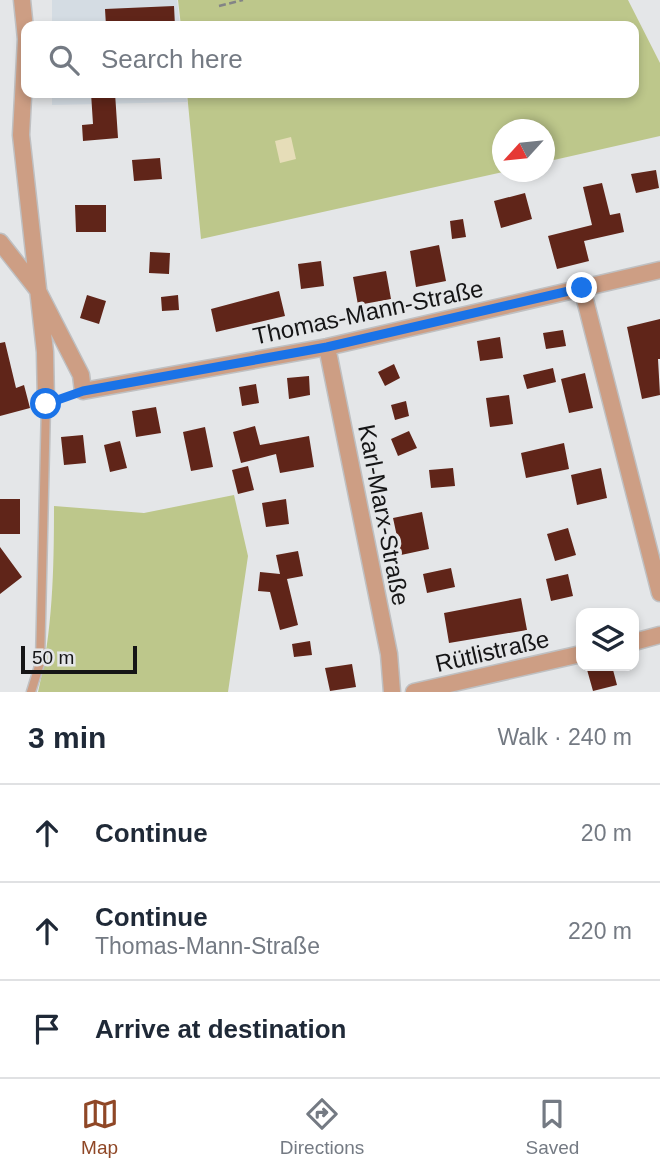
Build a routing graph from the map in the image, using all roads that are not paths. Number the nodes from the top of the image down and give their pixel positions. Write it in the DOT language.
graph roads {
  1 [pos="22,0"];
  2 [pos="24,21"];
  3 [pos="23,98"];
  4 [pos="0,242"];
  5 [pos="660,270"];
  6 [pos="582,288"];
  7 [pos="37,289"];
  8 [pos="327,347"];
  9 [pos="46,404"];
  10 [pos="660,593"];
  11 [pos="660,635"];
  12 [pos="639,641"];
  13 [pos="576,655"];
  14 [pos="31,692"];
  15 [pos="392,692"];
  16 [pos="414,692"];
  1 -- 2 [label="street"];
  3 -- 7 [label="street"];
  4 -- 7 [label="street"];
  5 -- 6 [label="street, Thomas-Mann-Straße"];
  6 -- 8 [label="street, Thomas-Mann-Straße"];
  6 -- 10 [label="street"];
  7 -- 8 [label="street, Thomas-Mann-Straße"];
  7 -- 9 [label="street"];
  8 -- 15 [label="street, Karl-Marx-Straße"];
  9 -- 14 [label="lane"];
  11 -- 12 [label="street"];
  13 -- 16 [label="street, Rütlistraße"];
}
